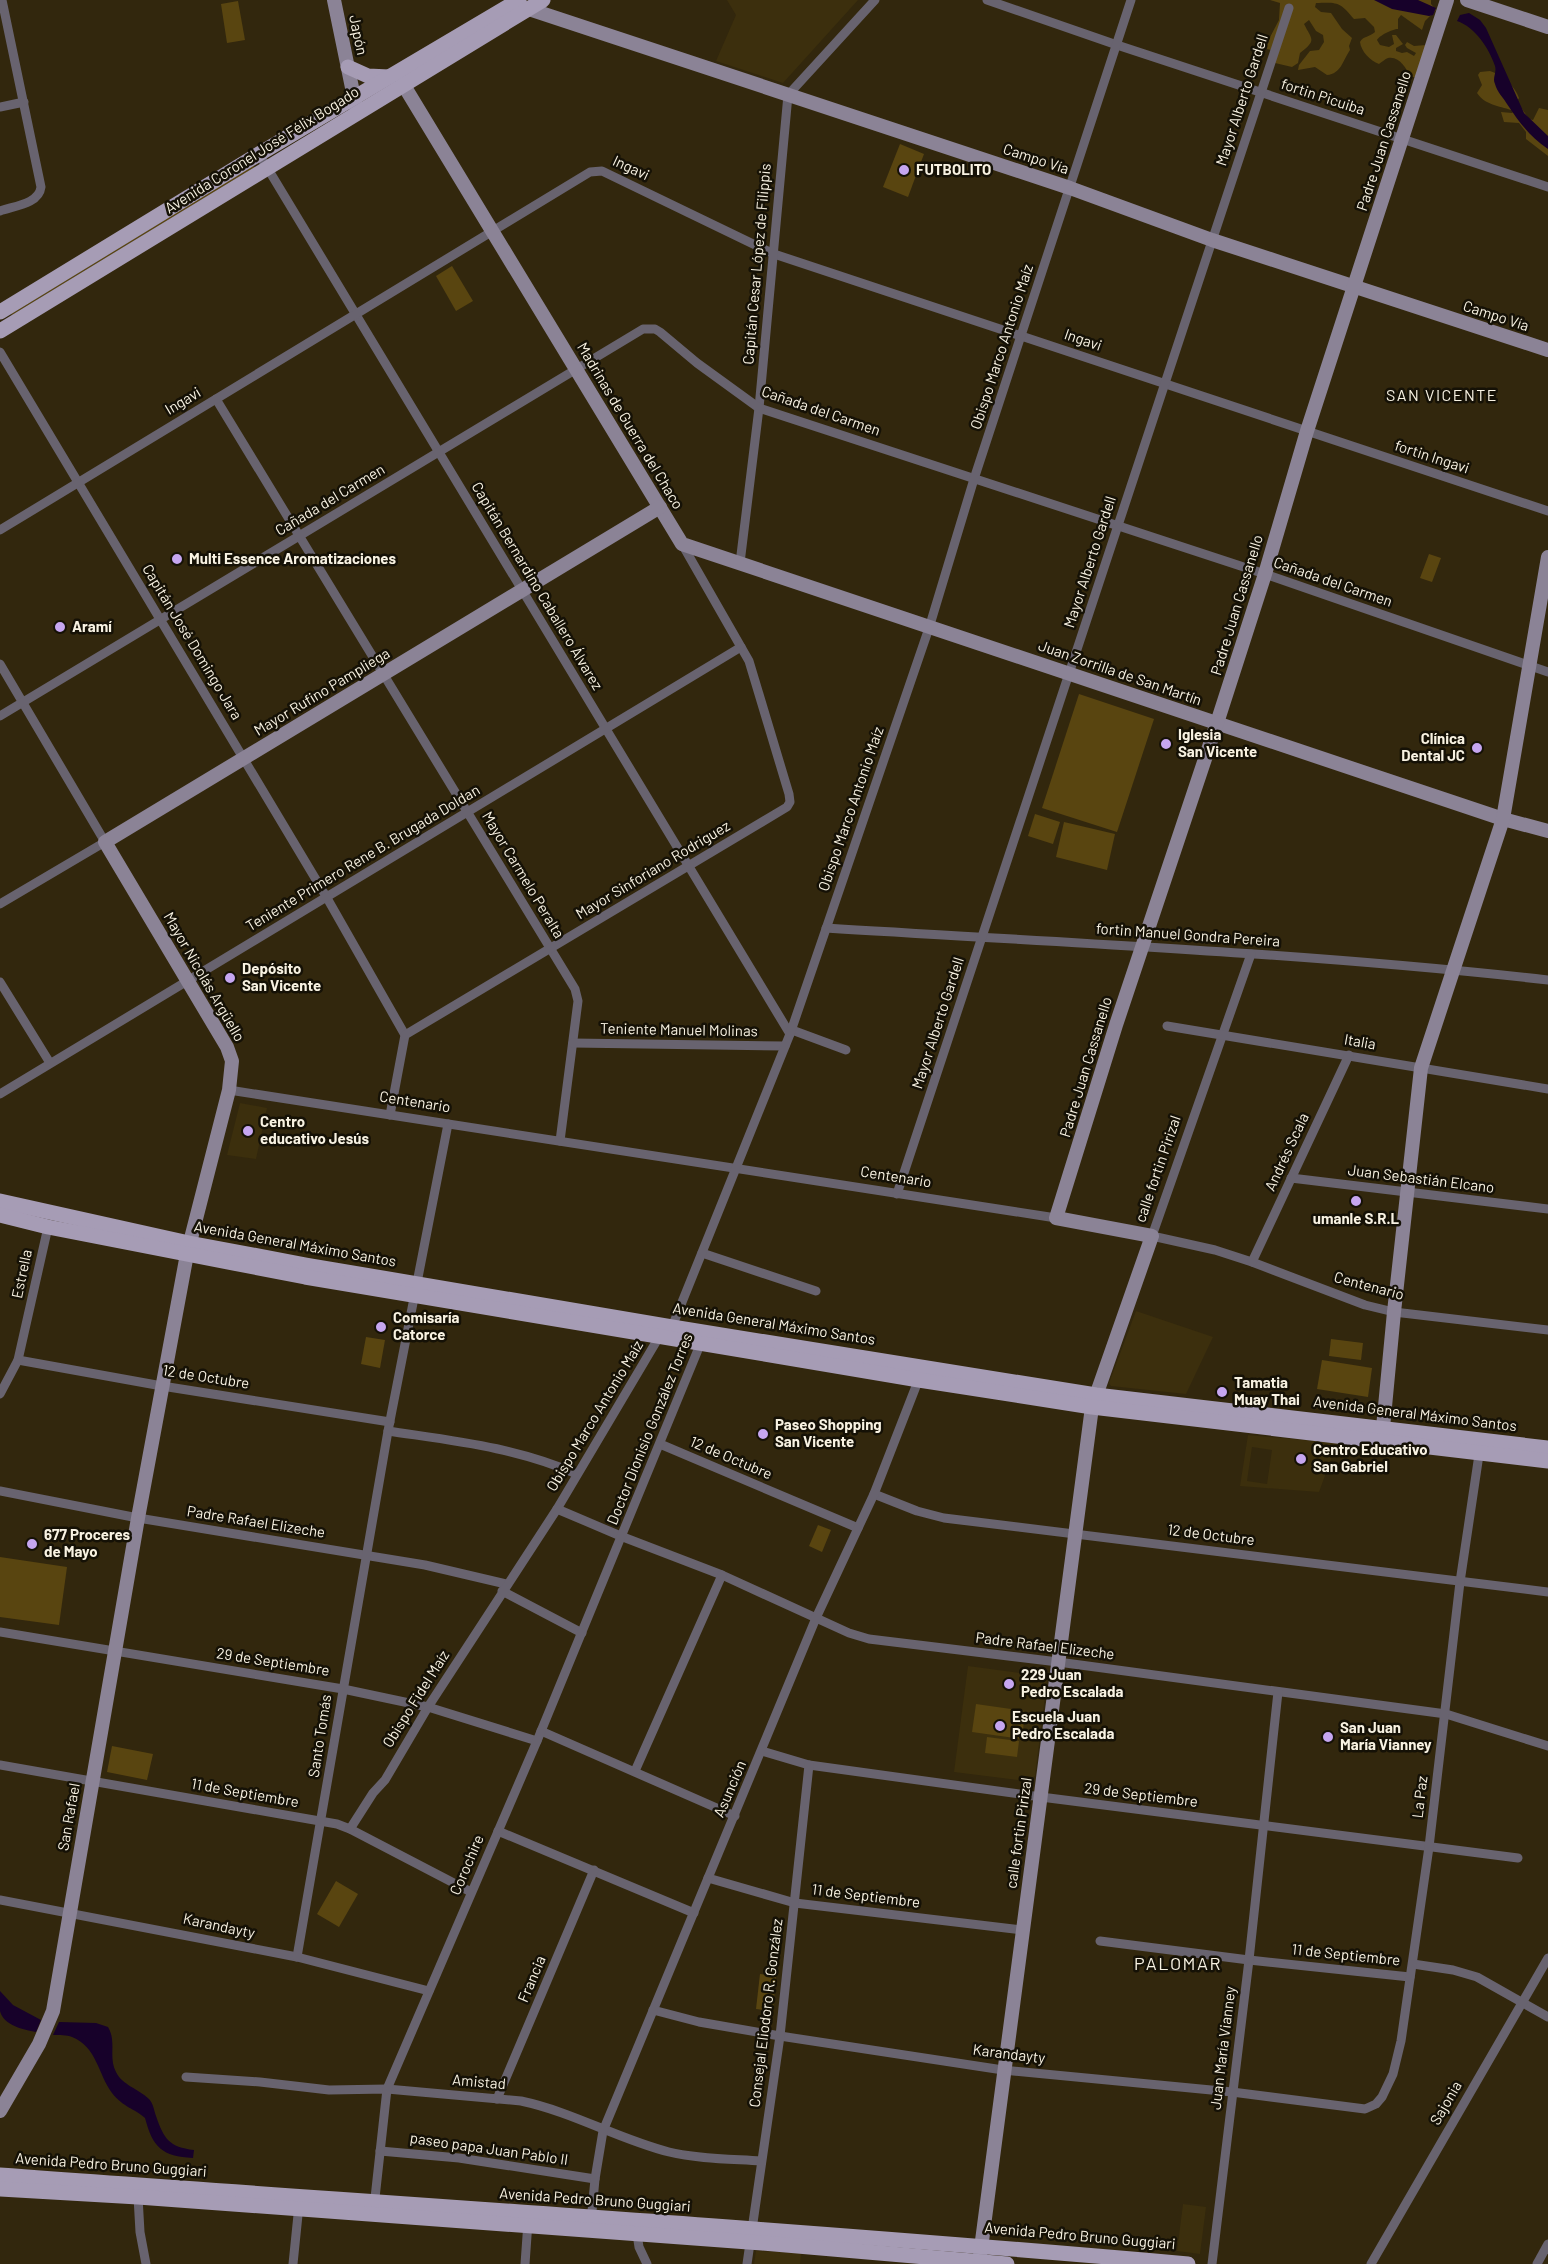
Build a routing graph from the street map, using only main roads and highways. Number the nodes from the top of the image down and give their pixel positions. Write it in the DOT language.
graph roads {
  1 [pos="543,0"];
  2 [pos="520,4"];
  3 [pos="348,67"];
  4 [pos="396,81"];
  5 [pos="356,105"];
  6 [pos="0,312"];
  7 [pos="0,331"];
  8 [pos="0,1201"];
  9 [pos="0,1215"];
  10 [pos="188,1249"];
  11 [pos="416,1289"];
  12 [pos="703,1338"];
  13 [pos="1480,1446"];
  14 [pos="1548,1448"];
  15 [pos="1548,1461"];
  16 [pos="0,2175"];
  17 [pos="0,2189"];
  18 [pos="299,2203"];
  19 [pos="591,2225"];
  20 [pos="752,2235"];
  21 [pos="979,2263"];
  22 [pos="1007,2264"];
  23 [pos="1188,2264"];
  1 -- 2 [label="main road, Avenida Coronel José Félix Bogado"];
  2 -- 4 [label="main road, Avenida Coronel José Félix Bogado"];
  3 -- 4 [label="main road"];
  4 -- 5 [label="main road, Avenida Coronel José Félix Bogado"];
  5 -- 6 [label="main road, Avenida Coronel José Félix Bogado"];
  5 -- 7 [label="main road, Avenida Coronel José Félix Bogado"];
  8 -- 10 [label="main road, Avenida General Máximo Santos"];
  9 -- 10 [label="main road, Avenida General Máximo Santos"];
  10 -- 11 [label="main road, Avenida General Máximo Santos"];
  11 -- 12 [label="main road, Avenida General Máximo Santos"];
  11 -- 12 [label="main road, Avenida General Máximo Santos"];
  12 -- 13 [label="main road, Avenida General Máximo Santos"];
  13 -- 14 [label="main road, Avenida General Máximo Santos"];
  13 -- 15 [label="main road, Avenida General Máximo Santos"];
  16 -- 18 [label="main road, Avenida Pedro Bruno Guggiari"];
  17 -- 18 [label="main road, Avenida Pedro Bruno Guggiari"];
  18 -- 19 [label="main road, Avenida Pedro Bruno Guggiari"];
  19 -- 20 [label="main road, Avenida Pedro Bruno Guggiari"];
  19 -- 20 [label="main road, Avenida Pedro Bruno Guggiari"];
  20 -- 21 [label="main road, Avenida Pedro Bruno Guggiari"];
  20 -- 23 [label="main road, Avenida Pedro Bruno Guggiari"];
  21 -- 22 [label="main road, Avenida Pedro Bruno Guggiari"];
}
